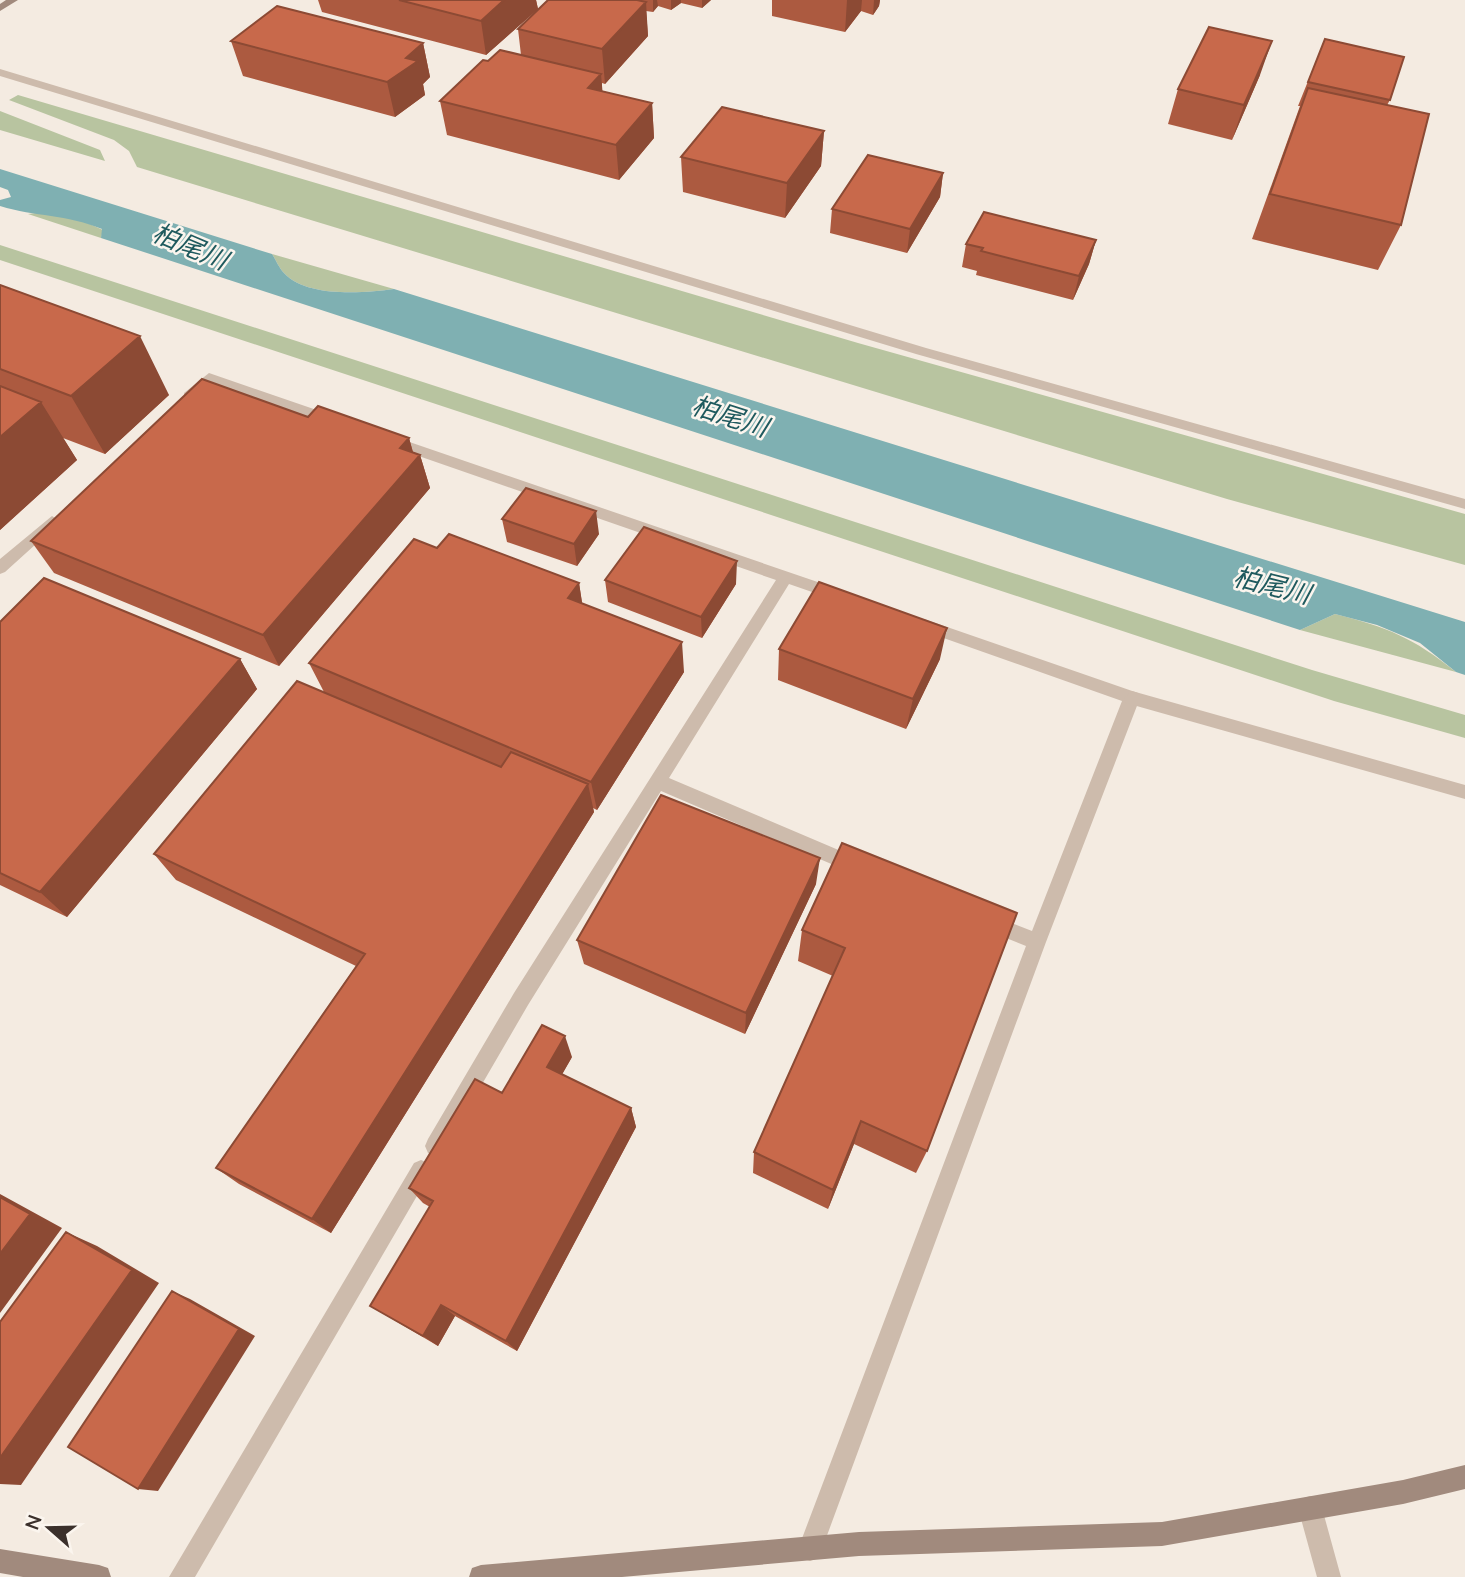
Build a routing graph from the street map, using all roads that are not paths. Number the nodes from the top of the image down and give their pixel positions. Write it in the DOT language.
graph roads {
  1 [pos="13,0"];
  2 [pos="0,8"];
  3 [pos="0,72"];
  4 [pos="179,405"];
  5 [pos="353,428"];
  6 [pos="379,436"];
  7 [pos="1465,505"];
  8 [pos="60,514"];
  9 [pos="0,568"];
  10 [pos="786,576"];
  11 [pos="850,599"];
  12 [pos="914,621"];
  13 [pos="1132,698"];
  14 [pos="656,781"];
  15 [pos="1465,792"];
  16 [pos="872,872"];
  17 [pos="973,915"];
  18 [pos="1037,942"];
  19 [pos="1465,1477"];
  20 [pos="1310,1508"];
  21 [pos="810,1549"];
  22 [pos="0,1561"];
  23 [pos="99,1577"];
  24 [pos="181,1577"];
  25 [pos="481,1577"];
  26 [pos="1329,1577"];
  1 -- 2 [label="street"];
  3 -- 7 [label="street"];
  4 -- 5 [label="street"];
  6 -- 10 [label="street"];
  8 -- 9 [label="street"];
  10 -- 11 [label="street"];
  10 -- 14 [label="street"];
  12 -- 13 [label="street"];
  13 -- 15 [label="street"];
  13 -- 18 [label="street"];
  14 -- 16 [label="street"];
  14 -- 24 [label="street"];
  17 -- 18 [label="street"];
  18 -- 21 [label="street"];
  19 -- 20 [label="street"];
  20 -- 21 [label="street"];
  20 -- 26 [label="street"];
  21 -- 25 [label="street"];
  22 -- 23 [label="street"];
}
